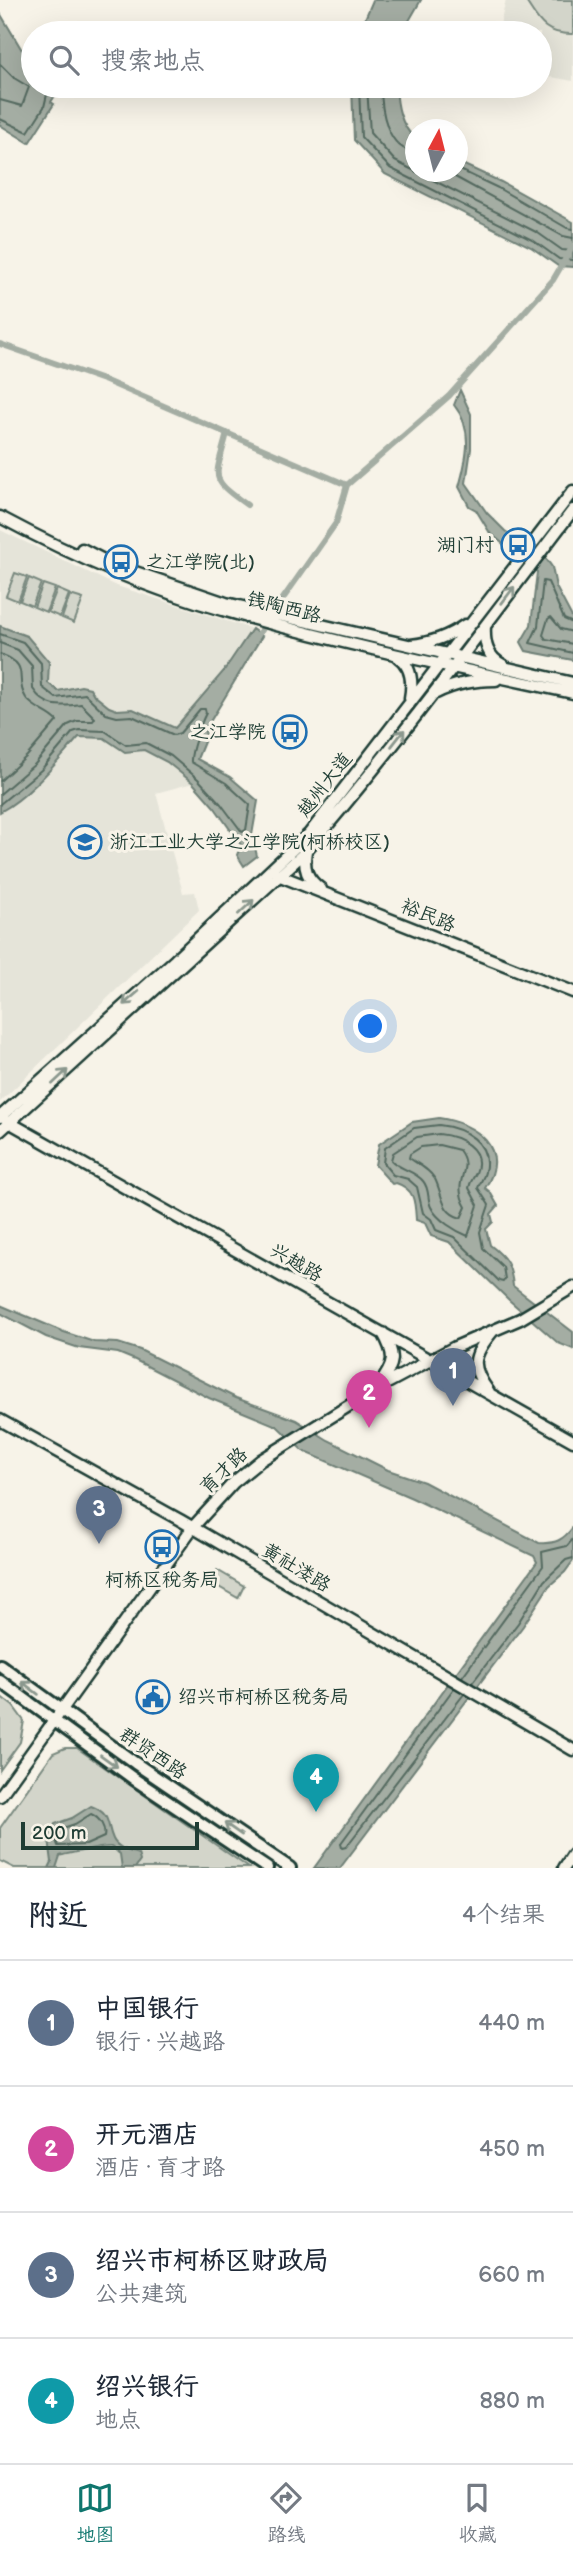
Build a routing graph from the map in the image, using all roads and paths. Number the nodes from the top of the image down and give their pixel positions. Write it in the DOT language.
graph roads {
  1 [pos="573,491"];
  2 [pos="0,510"];
  3 [pos="573,510"];
  4 [pos="0,517"];
  5 [pos="262,617"];
  6 [pos="474,619"];
  7 [pos="276,620"];
  8 [pos="485,626"];
  9 [pos="403,645"];
  10 [pos="391,652"];
  11 [pos="442,660"];
  12 [pos="457,663"];
  13 [pos="513,670"];
  14 [pos="520,681"];
  15 [pos="573,683"];
  16 [pos="573,693"];
  17 [pos="432,694"];
  18 [pos="410,701"];
  19 [pos="306,850"];
  20 [pos="275,873"];
  21 [pos="333,897"];
  22 [pos="573,992"];
  23 [pos="3,1119"];
  24 [pos="0,1131"];
  25 [pos="573,1287"];
  26 [pos="495,1329"];
  27 [pos="383,1333"];
  28 [pos="430,1360"];
  29 [pos="376,1389"];
  30 [pos="492,1395"];
  31 [pos="0,1420"];
  32 [pos="573,1441"];
  33 [pos="192,1527"];
  34 [pos="0,1665"];
  35 [pos="0,1681"];
  36 [pos="61,1710"];
  37 [pos="54,1721"];
  38 [pos="573,1749"];
  39 [pos="0,1796"];
  40 [pos="573,1854"];
  41 [pos="267,1868"];
  42 [pos="290,1868"];
  43 [pos="564,1868"];
  1 -- 6 [label="street, 越州大道"];
  2 -- 5 [label="street, 钱陶西路"];
  8 -- 3 [label="street, 越州大道, one-way"];
  4 -- 5 [label="street, 钱陶西路"];
  5 -- 7 [label="street, 钱陶西路"];
  6 -- 9 [label="street"];
  6 -- 11 [label="street, 越州大道"];
  7 -- 9 [label="street, 钱陶西路"];
  7 -- 10 [label="street, 钱陶西路"];
  8 -- 12 [label="street, 越州大道"];
  8 -- 13 [label="street"];
  9 -- 11 [label="street, 钱陶西路"];
  10 -- 11 [label="street, 钱陶西路"];
  10 -- 18 [label="street"];
  11 -- 12 [label="street, 钱陶西路"];
  11 -- 18 [label="street, 越州大道"];
  12 -- 13 [label="street, 钱陶西路"];
  12 -- 14 [label="street, 钱陶西路"];
  12 -- 17 [label="street, 越州大道"];
  13 -- 15 [label="street, 钱陶西路"];
  14 -- 16 [label="street, 钱陶西路"];
  14 -- 17 [label="street"];
  19 -- 17 [label="street, 越州大道, one-way"];
  18 -- 20 [label="street, 越州大道"];
  19 -- 20 [label="street, 越州大道"];
  19 -- 21 [label="street"];
  20 -- 21 [label="street, 裕民路"];
  20 -- 23 [label="street, 越州大道"];
  21 -- 22 [label="street, 裕民路"];
  23 -- 24 [label="street, 越州大道"];
  23 -- 27 [label="street, 兴越路"];
  25 -- 26 [label="street, 育才路"];
  26 -- 28 [label="street, 育才路"];
  26 -- 30 [label="street"];
  27 -- 28 [label="street, 兴越路"];
  27 -- 29 [label="street"];
  28 -- 29 [label="street, 育才路"];
  28 -- 30 [label="street, 兴越路"];
  29 -- 33 [label="street, 育才路"];
  30 -- 32 [label="street, 兴越路"];
  31 -- 33 [label="street, 黄社溇路"];
  33 -- 36 [label="street, 育才路"];
  33 -- 38 [label="street, 黄社溇路"];
  36 -- 34 [label="main road, 群贤西路, one-way"];
  35 -- 37 [label="main road, 群贤西路"];
  36 -- 37 [label="street, 育才路"];
  42 -- 36 [label="main road, 群贤西路, one-way"];
  37 -- 39 [label="street, 育才路"];
  37 -- 41 [label="main road, 群贤西路, one-way"];
  40 -- 43 [label="street"];
}
